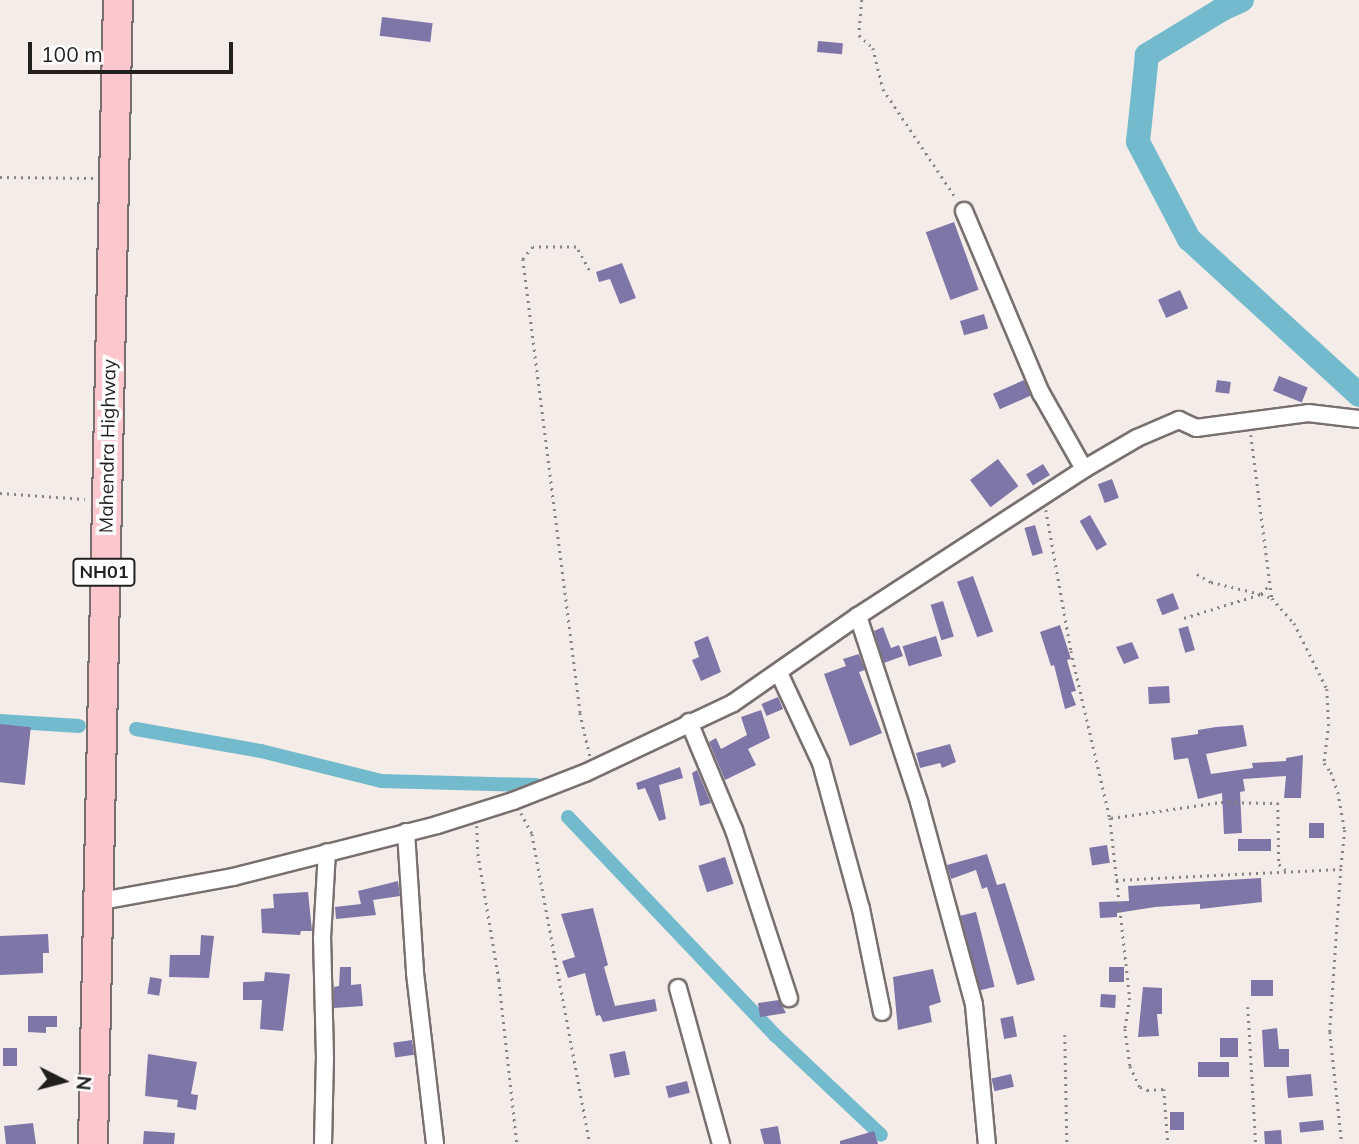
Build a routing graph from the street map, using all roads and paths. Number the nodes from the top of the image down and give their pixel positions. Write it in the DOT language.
graph roads {
  1 [pos="118,0"];
  2 [pos="862,0"];
  3 [pos="0,177"];
  4 [pos="114,178"];
  5 [pos="964,211"];
  6 [pos="589,270"];
  7 [pos="1359,419"];
  8 [pos="1249,421"];
  9 [pos="1083,469"];
  10 [pos="0,493"];
  11 [pos="1044,497"];
  12 [pos="106,500"];
  13 [pos="1197,574"];
  14 [pos="1270,584"];
  15 [pos="1261,594"];
  16 [pos="1272,598"];
  17 [pos="858,616"];
  18 [pos="1184,618"];
  19 [pos="779,673"];
  20 [pos="689,722"];
  21 [pos="593,769"];
  22 [pos="513,801"];
  23 [pos="477,812"];
  24 [pos="1110,818"];
  25 [pos="406,832"];
  26 [pos="327,852"];
  27 [pos="1341,869"];
  28 [pos="1286,870"];
  29 [pos="1116,880"];
  30 [pos="96,902"];
  31 [pos="678,988"];
  32 [pos="789,998"];
  33 [pos="1248,1007"];
  34 [pos="882,1012"];
  35 [pos="1065,1035"];
  36 [pos="93,1144"];
  37 [pos="323,1144"];
  38 [pos="435,1144"];
  39 [pos="517,1144"];
  40 [pos="590,1144"];
  41 [pos="721,1144"];
  42 [pos="986,1144"];
  43 [pos="1067,1144"];
  44 [pos="1168,1144"];
  45 [pos="1256,1144"];
  46 [pos="1342,1144"];
  1 -- 4 [label="highway, Mahendra Highway / NH01"];
  2 -- 5 [label="path"];
  3 -- 4 [label="path"];
  4 -- 12 [label="highway, Mahendra Highway / NH01"];
  5 -- 9 [label="street"];
  6 -- 21 [label="path"];
  7 -- 8 [label="street"];
  8 -- 9 [label="street"];
  8 -- 14 [label="path"];
  9 -- 11 [label="street"];
  10 -- 12 [label="path"];
  11 -- 17 [label="street"];
  11 -- 24 [label="path"];
  12 -- 30 [label="highway, Mahendra Highway / NH01"];
  13 -- 15 [label="path"];
  14 -- 15 [label="path"];
  14 -- 16 [label="path"];
  15 -- 16 [label="path"];
  15 -- 18 [label="path"];
  16 -- 27 [label="path"];
  17 -- 19 [label="street"];
  17 -- 42 [label="street"];
  19 -- 20 [label="street"];
  19 -- 34 [label="street"];
  20 -- 21 [label="street"];
  20 -- 32 [label="street"];
  21 -- 22 [label="street"];
  22 -- 23 [label="street"];
  22 -- 40 [label="path"];
  23 -- 25 [label="street"];
  23 -- 39 [label="path"];
  24 -- 28 [label="path"];
  24 -- 29 [label="path"];
  25 -- 26 [label="street"];
  25 -- 38 [label="street"];
  26 -- 30 [label="street"];
  26 -- 37 [label="street"];
  27 -- 28 [label="path"];
  27 -- 46 [label="path"];
  28 -- 29 [label="path"];
  29 -- 44 [label="path"];
  30 -- 36 [label="highway, Mahendra Highway / NH01"];
  31 -- 41 [label="street"];
  33 -- 45 [label="path"];
  35 -- 43 [label="path"];
}
